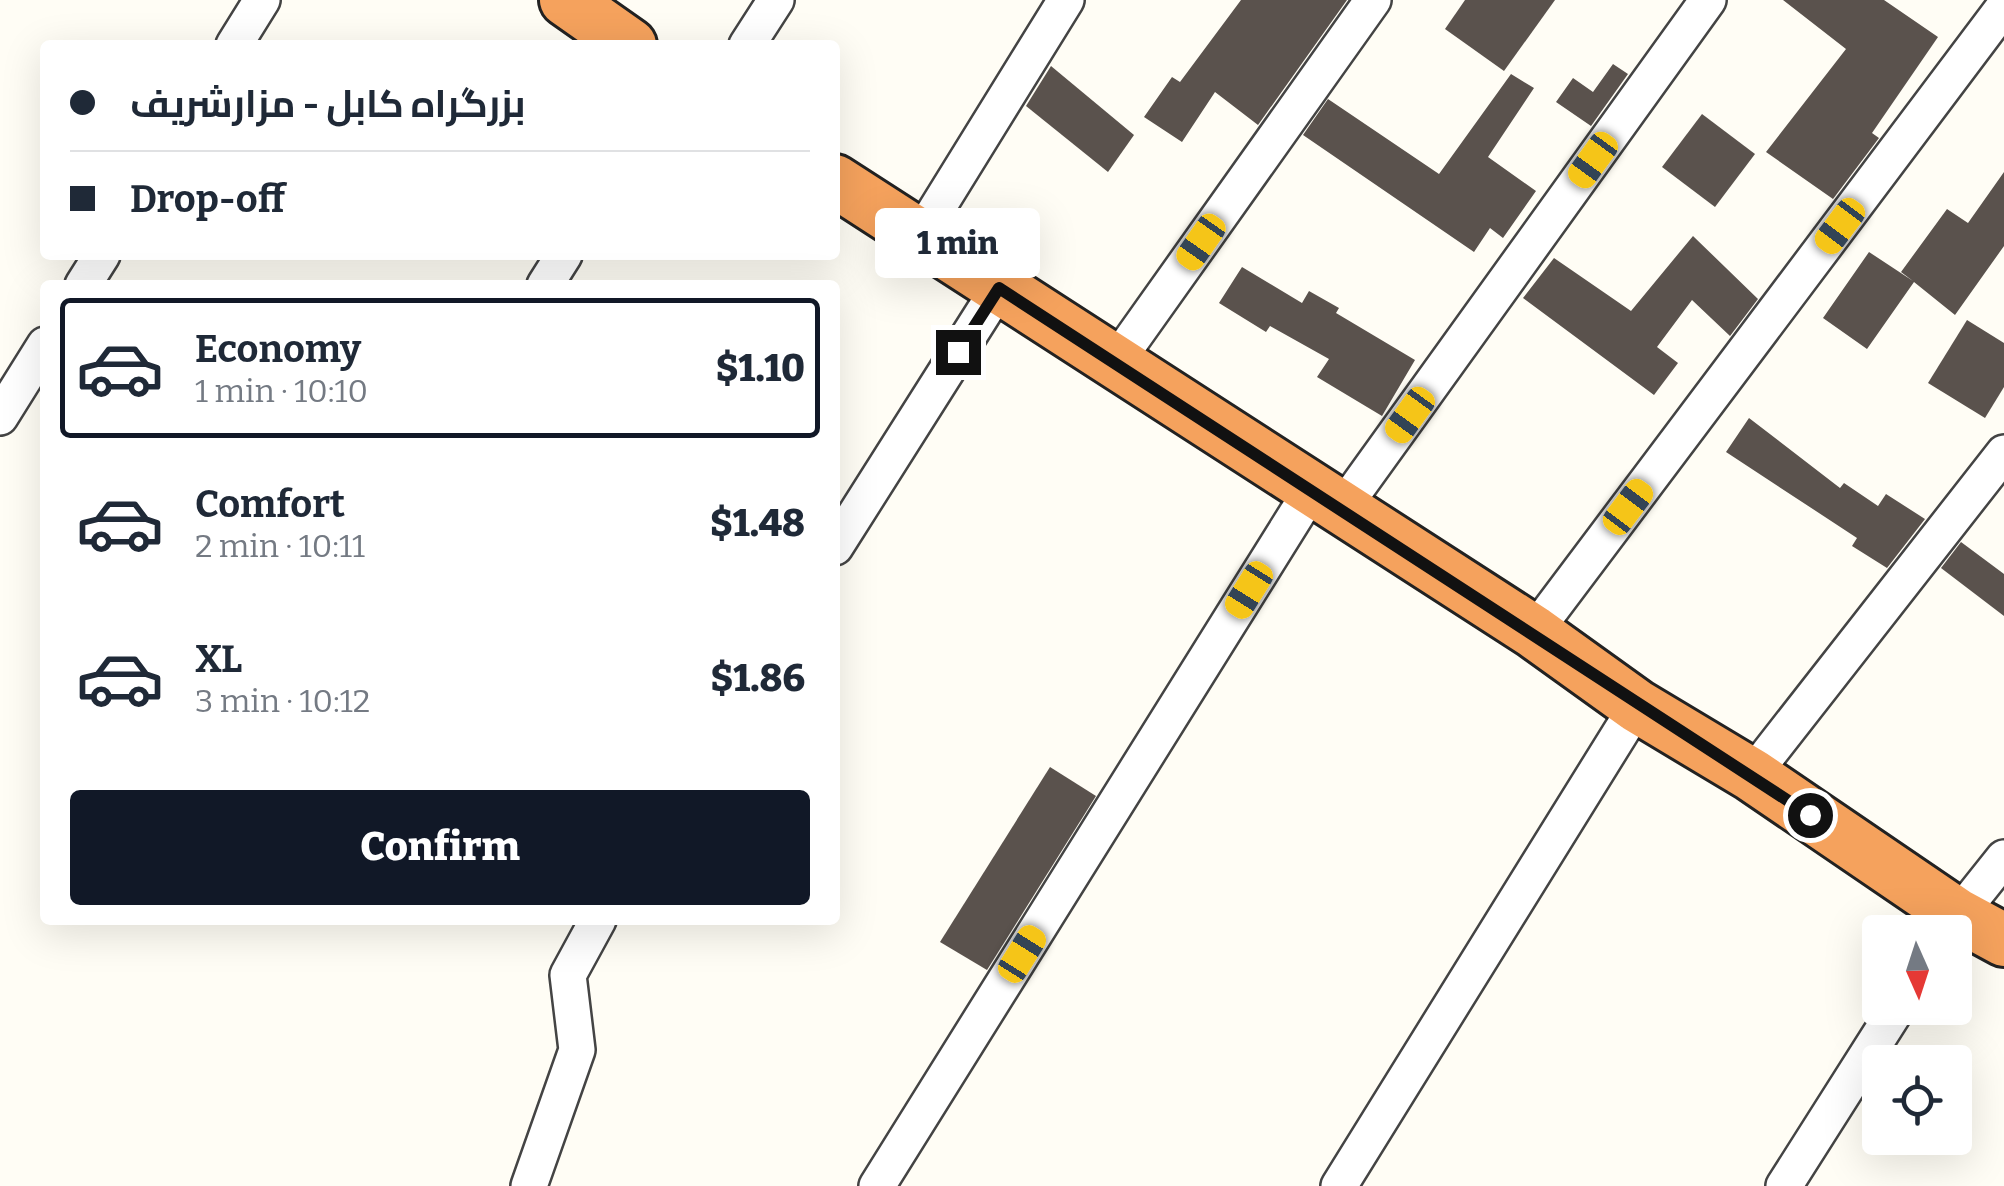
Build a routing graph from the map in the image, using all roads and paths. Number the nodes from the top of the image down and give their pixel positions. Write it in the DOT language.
graph roads {
  1 [pos="262,0"];
  2 [pos="566,0"];
  3 [pos="776,0"];
  4 [pos="1066,0"];
  5 [pos="1374,0"];
  6 [pos="1708,0"];
  7 [pos="2004,7"];
  8 [pos="237,40"];
  9 [pos="623,40"];
  10 [pos="750,40"];
  11 [pos="840,183"];
  12 [pos="920,236"];
  13 [pos="999,288"];
  14 [pos="40,353"];
  15 [pos="1114,363"];
  16 [pos="0,416"];
  17 [pos="2004,453"];
  18 [pos="1326,501"];
  19 [pos="840,538"];
  20 [pos="1534,632"];
  21 [pos="1637,706"];
  22 [pos="1752,775"];
  23 [pos="2004,858"];
  24 [pos="1939,915"];
  25 [pos="1957,915"];
  26 [pos="595,925"];
  27 [pos="1972,930"];
  28 [pos="2004,940"];
  29 [pos="1886,1025"];
  30 [pos="528,1186"];
  31 [pos="877,1186"];
  32 [pos="1338,1186"];
  33 [pos="1784,1186"];
  1 -- 8 [label="street"];
  2 -- 9 [label="highway"];
  3 -- 10 [label="street"];
  4 -- 12 [label="street"];
  5 -- 15 [label="street"];
  6 -- 18 [label="street"];
  7 -- 20 [label="street"];
  11 -- 12 [label="highway"];
  12 -- 13 [label="highway"];
  13 -- 15 [label="highway"];
  13 -- 19 [label="street"];
  14 -- 16 [label="street"];
  15 -- 18 [label="highway"];
  17 -- 22 [label="street"];
  18 -- 20 [label="highway"];
  18 -- 31 [label="street"];
  20 -- 21 [label="highway"];
  21 -- 22 [label="highway"];
  21 -- 32 [label="street"];
  22 -- 24 [label="highway"];
  23 -- 25 [label="street"];
  26 -- 30 [label="street"];
  27 -- 28 [label="highway"];
  29 -- 33 [label="street"];
}
